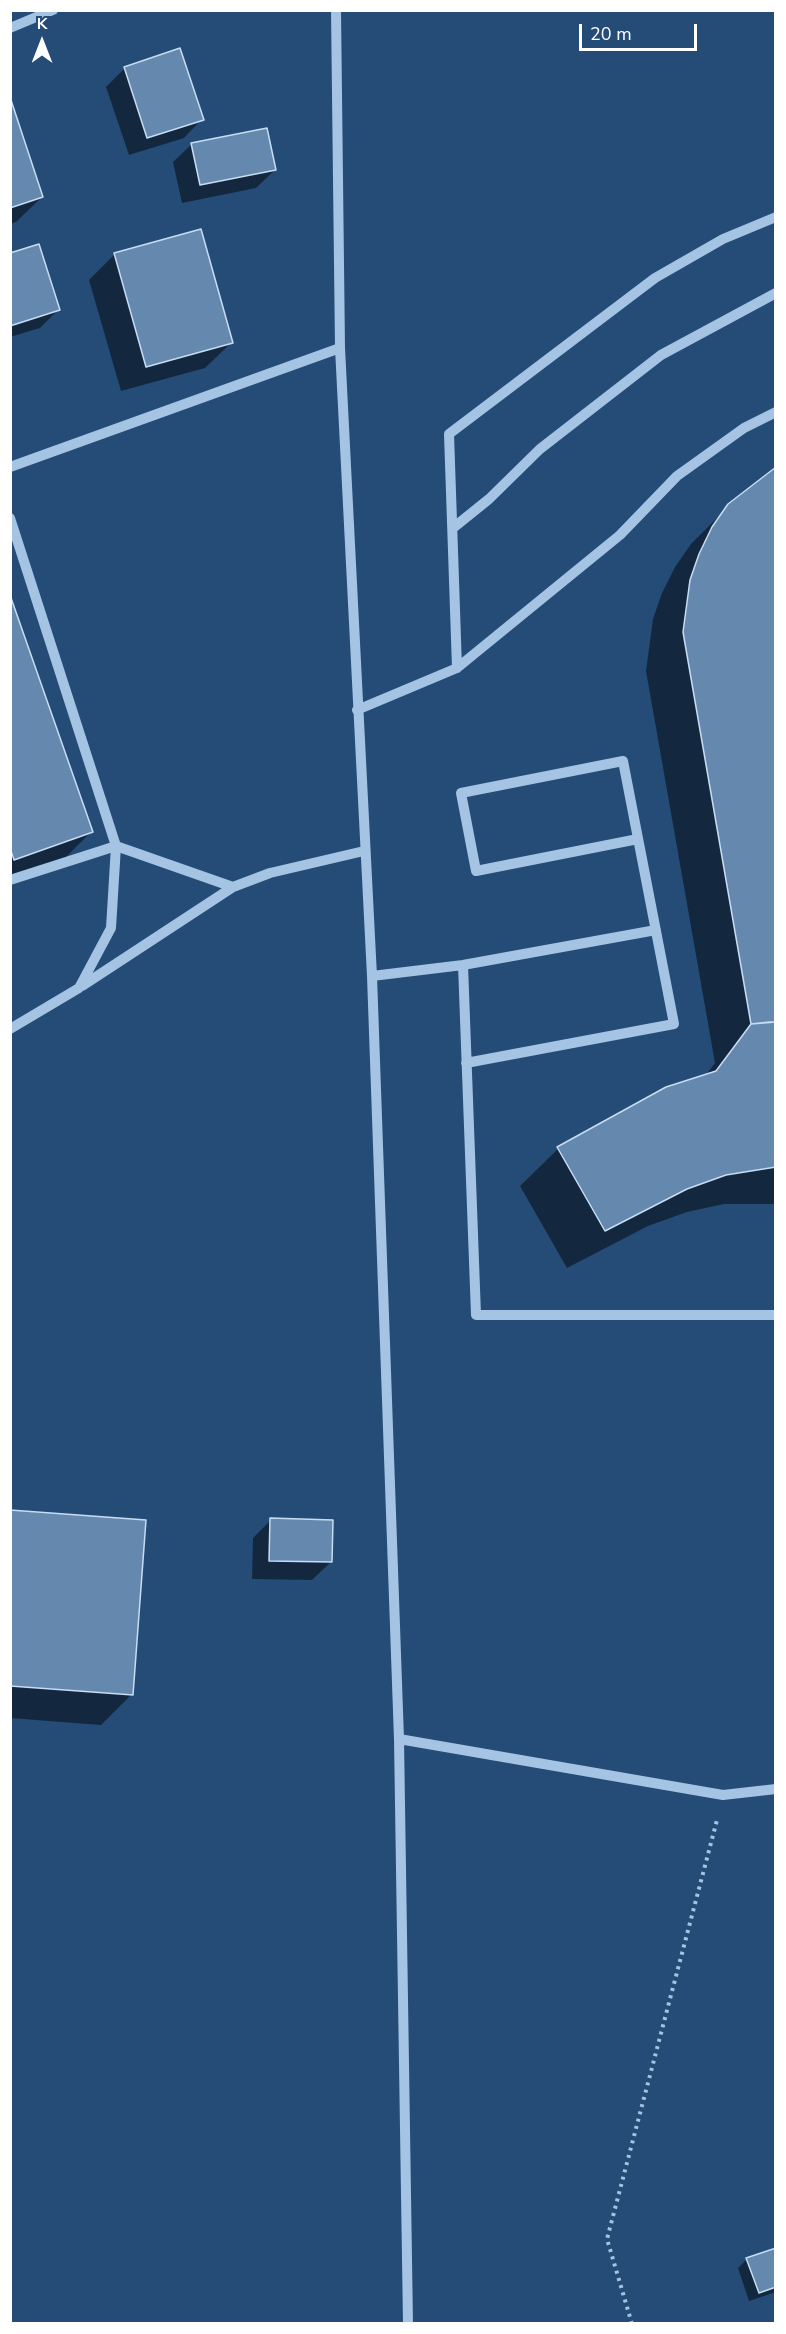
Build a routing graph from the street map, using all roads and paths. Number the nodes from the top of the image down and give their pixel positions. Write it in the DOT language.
graph roads {
  1 [pos="53,10"];
  2 [pos="336,10"];
  3 [pos="10,28"];
  4 [pos="776,217"];
  5 [pos="776,293"];
  6 [pos="340,348"];
  7 [pos="776,412"];
  8 [pos="10,467"];
  9 [pos="10,518"];
  10 [pos="453,528"];
  11 [pos="457,668"];
  12 [pos="357,710"];
  13 [pos="638,839"];
  14 [pos="116,846"];
  15 [pos="364,850"];
  16 [pos="10,880"];
  17 [pos="233,886"];
  18 [pos="656,930"];
  19 [pos="463,964"];
  20 [pos="372,976"];
  21 [pos="79,988"];
  22 [pos="10,1029"];
  23 [pos="466,1064"];
  24 [pos="776,1315"];
  25 [pos="399,1738"];
  26 [pos="776,1789"];
  27 [pos="723,1795"];
  28 [pos="408,2324"];
  29 [pos="633,2324"];
  1 -- 3 [label="street"];
  2 -- 6 [label="street"];
  4 -- 10 [label="street"];
  5 -- 10 [label="street"];
  6 -- 8 [label="street"];
  6 -- 12 [label="street"];
  7 -- 11 [label="street"];
  9 -- 14 [label="street"];
  10 -- 11 [label="street"];
  11 -- 12 [label="street"];
  12 -- 15 [label="street"];
  13 -- 13 [label="street"];
  13 -- 18 [label="street"];
  14 -- 16 [label="street"];
  14 -- 17 [label="street"];
  14 -- 21 [label="street"];
  15 -- 17 [label="street"];
  15 -- 20 [label="street"];
  17 -- 21 [label="street"];
  18 -- 19 [label="street"];
  18 -- 23 [label="street"];
  19 -- 20 [label="street"];
  19 -- 23 [label="street"];
  20 -- 25 [label="street"];
  21 -- 22 [label="street"];
  23 -- 24 [label="street"];
  25 -- 27 [label="street"];
  25 -- 28 [label="street"];
  26 -- 27 [label="street"];
  27 -- 29 [label="path"];
}
